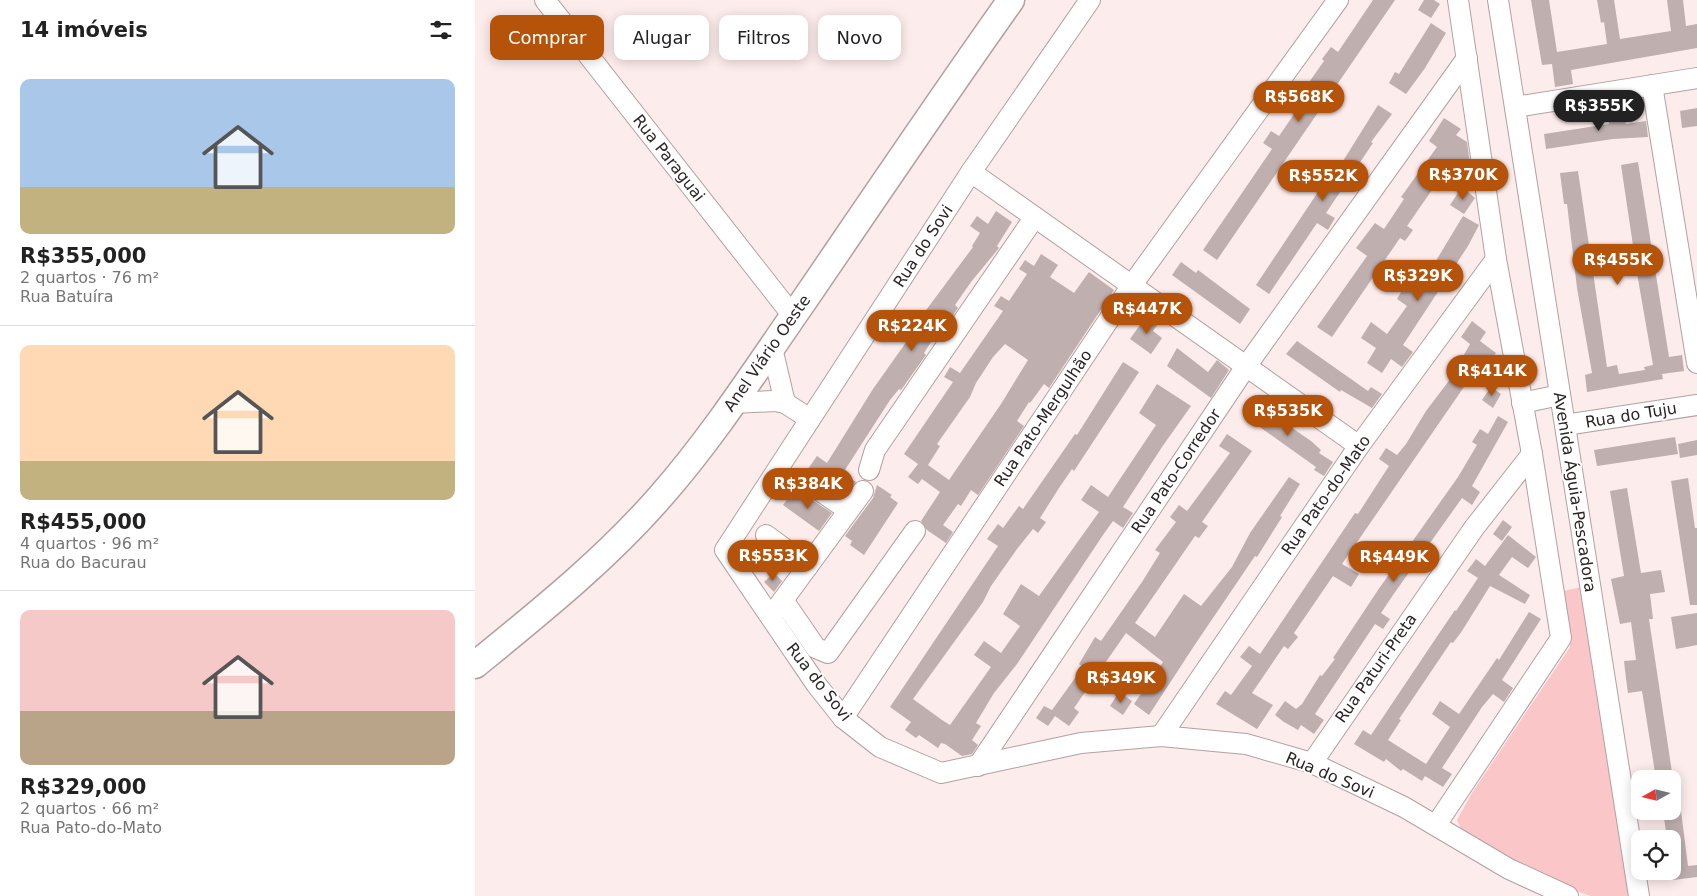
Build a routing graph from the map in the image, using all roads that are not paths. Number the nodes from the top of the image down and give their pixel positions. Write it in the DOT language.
graph roads {
  1 [pos="545,0"];
  2 [pos="1011,0"];
  3 [pos="1090,0"];
  4 [pos="1338,0"];
  5 [pos="1458,0"];
  6 [pos="1499,0"];
  7 [pos="1467,58"];
  8 [pos="1697,78"];
  9 [pos="1651,85"];
  10 [pos="1515,107"];
  11 [pos="971,172"];
  12 [pos="1034,218"];
  13 [pos="1496,259"];
  14 [pos="1132,285"];
  15 [pos="793,316"];
  16 [pos="772,348"];
  17 [pos="1697,363"];
  18 [pos="1247,365"];
  19 [pos="1560,395"];
  20 [pos="733,403"];
  21 [pos="785,403"];
  22 [pos="1522,403"];
  23 [pos="1697,405"];
  24 [pos="810,419"];
  25 [pos="1565,425"];
  26 [pos="1359,446"];
  27 [pos="1532,454"];
  28 [pos="869,470"];
  29 [pos="804,480"];
  30 [pos="863,490"];
  31 [pos="848,510"];
  32 [pos="915,531"];
  33 [pos="766,535"];
  34 [pos="808,566"];
  35 [pos="783,600"];
  36 [pos="770,616"];
  37 [pos="478,657"];
  38 [pos="843,718"];
  39 [pos="1161,736"];
  40 [pos="1312,763"];
  41 [pos="978,766"];
  42 [pos="1436,825"];
  43 [pos="1568,896"];
  44 [pos="1639,896"];
  1 -- 15 [label="street, Rua Paraguai"];
  2 -- 15 [label="main road, Anel Viário Oeste"];
  3 -- 11 [label="street, Rua do Sovi"];
  4 -- 14 [label="street, Rua Pato-Mergulhão"];
  5 -- 7 [label="street"];
  6 -- 10 [label="street, Avenida Águia-Pescadora"];
  7 -- 13 [label="street"];
  7 -- 18 [label="street, Rua Pato-Corredor"];
  8 -- 9 [label="street"];
  9 -- 10 [label="street"];
  9 -- 17 [label="street"];
  10 -- 19 [label="street, Avenida Águia-Pescadora"];
  11 -- 12 [label="street"];
  11 -- 24 [label="street, Rua do Sovi"];
  12 -- 14 [label="street"];
  12 -- 28 [label="street"];
  13 -- 22 [label="street"];
  13 -- 26 [label="street, Rua Pato-do-Mato"];
  14 -- 18 [label="street"];
  14 -- 38 [label="street, Rua Pato-Mergulhão"];
  15 -- 16 [label="main road, Anel Viário Oeste"];
  16 -- 20 [label="main road, Anel Viário Oeste"];
  16 -- 21 [label="street"];
  18 -- 26 [label="street"];
  18 -- 41 [label="street, Rua Pato-Corredor"];
  19 -- 22 [label="street"];
  19 -- 25 [label="street, Avenida Águia-Pescadora"];
  20 -- 21 [label="street"];
  20 -- 37 [label="main road, Anel Viário Oeste"];
  21 -- 24 [label="street"];
  22 -- 27 [label="street"];
  23 -- 25 [label="street, Rua do Tuju"];
  24 -- 36 [label="street, Rua do Sovi"];
  25 -- 44 [label="street, Avenida Águia-Pescadora"];
  26 -- 39 [label="street, Rua Pato-do-Mato"];
  27 -- 40 [label="street, Rua Paturi-Preta"];
  27 -- 42 [label="street"];
  29 -- 31 [label="street"];
  30 -- 31 [label="street"];
  31 -- 34 [label="street"];
  32 -- 35 [label="street"];
  33 -- 34 [label="street"];
  34 -- 35 [label="street"];
  35 -- 36 [label="street"];
  36 -- 38 [label="street, Rua do Sovi"];
  38 -- 41 [label="street, Rua do Sovi"];
  39 -- 40 [label="street, Rua do Sovi"];
  39 -- 41 [label="street, Rua do Sovi"];
  40 -- 42 [label="street, Rua do Sovi"];
  42 -- 43 [label="street, Rua do Sovi"];
}
